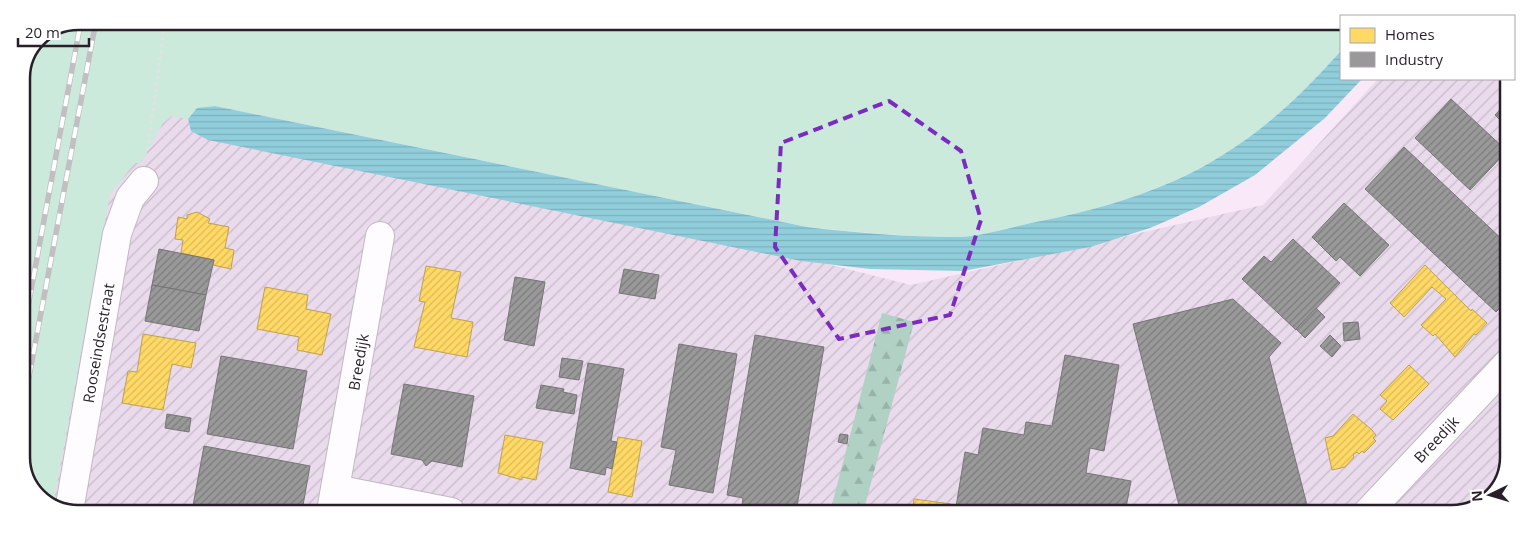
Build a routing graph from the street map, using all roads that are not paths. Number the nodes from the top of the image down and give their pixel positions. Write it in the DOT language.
graph roads {
  1 [pos="144,181"];
  2 [pos="380,236"];
  3 [pos="1500,371"];
  4 [pos="333,500"];
  5 [pos="70,505"];
  6 [pos="382,505"];
  7 [pos="1374,505"];
  1 -- 5 [label="street, Rooseindsestraat"];
  2 -- 4 [label="street, Breedijk"];
  3 -- 7 [label="street, Breedijk"];
  4 -- 6 [label="street, Breedijk"];
}
